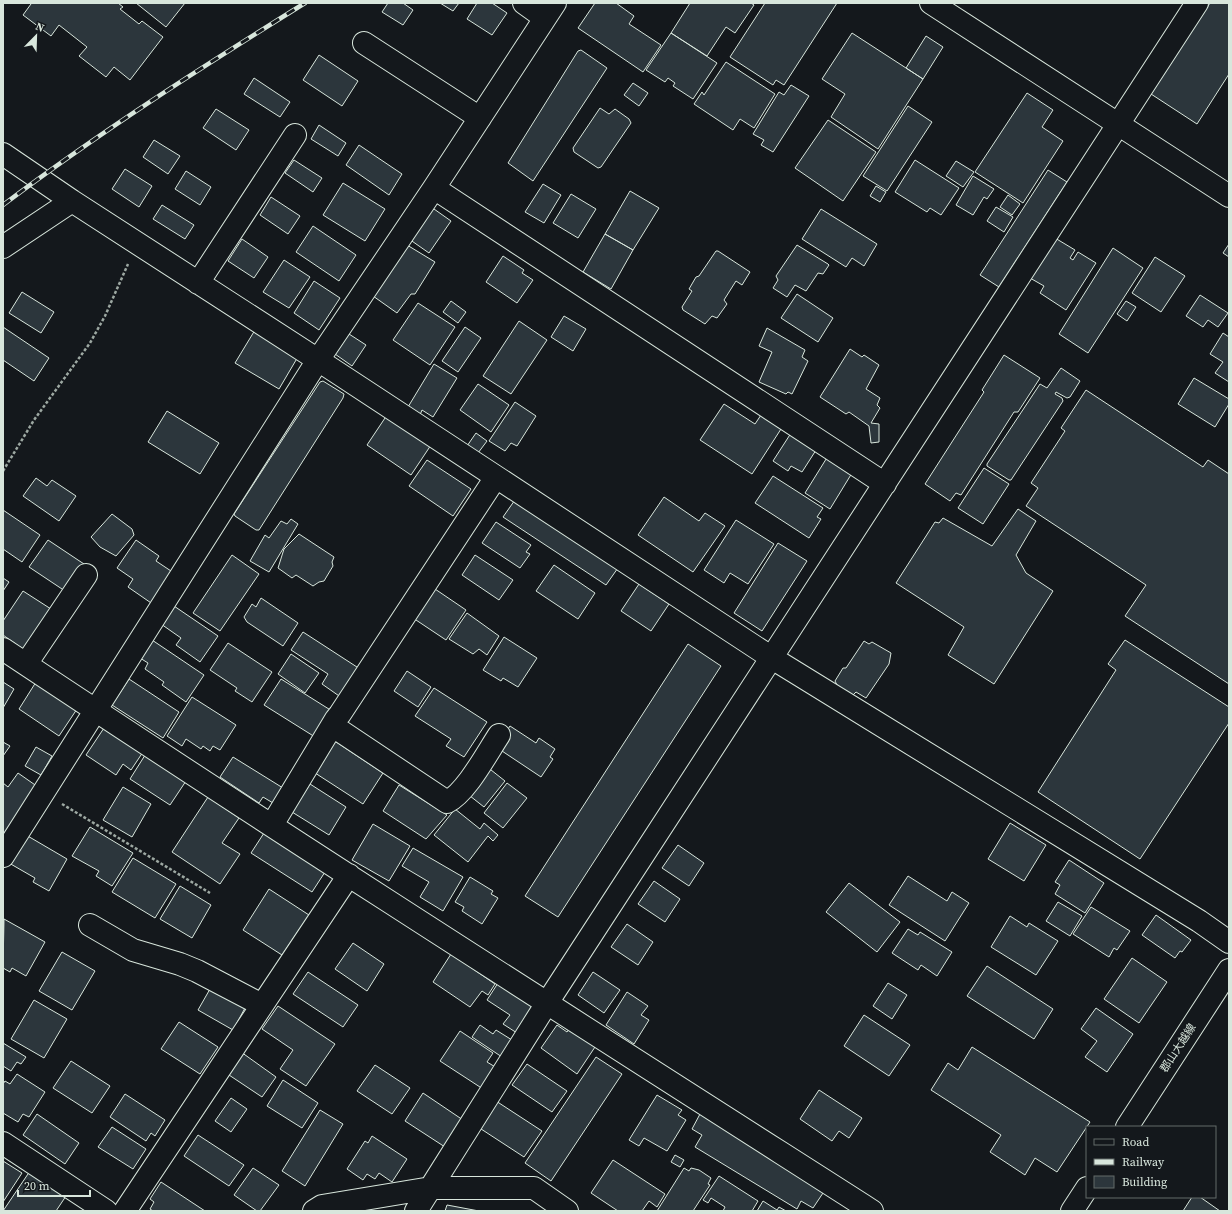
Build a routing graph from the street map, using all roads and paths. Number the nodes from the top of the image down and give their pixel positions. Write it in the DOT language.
graph roads {
  1 [pos="524,3"];
  2 [pos="931,3"];
  3 [pos="1197,3"];
  4 [pos="550,11"];
  5 [pos="364,43"];
  6 [pos="480,118"];
  7 [pos="1118,125"];
  8 [pos="295,134"];
  9 [pos="3,154"];
  10 [pos="434,188"];
  11 [pos="1229,196"];
  12 [pos="72,201"];
  13 [pos="138,243"];
  14 [pos="3,247"];
  15 [pos="198,283"];
  16 [pos="318,360"];
  17 [pos="3,471"];
  18 [pos="496,477"];
  19 [pos="885,484"];
  20 [pos="86,575"];
  21 [pos="3,649"];
  22 [pos="772,658"];
  23 [pos="26,664"];
  24 [pos="95,710"];
  25 [pos="333,726"];
  26 [pos="499,735"];
  27 [pos="43,792"];
  28 [pos="272,825"];
  29 [pos="3,856"];
  30 [pos="349,874"];
  31 [pos="210,893"];
  32 [pos="90,925"];
  33 [pos="1229,942"];
  34 [pos="1229,970"];
  35 [pos="547,1003"];
  36 [pos="262,1005"];
  37 [pos="1128,1126"];
  38 [pos="3,1143"];
  39 [pos="431,1188"];
  40 [pos="1086,1190"];
  41 [pos="106,1211"];
  42 [pos="125,1211"];
  43 [pos="314,1211"];
  44 [pos="416,1211"];
  45 [pos="567,1211"];
  46 [pos="872,1211"];
  47 [pos="1072,1211"];
  1 -- 4 [label="street"];
  2 -- 7 [label="street"];
  3 -- 7 [label="street"];
  4 -- 6 [label="street"];
  5 -- 6 [label="street"];
  6 -- 10 [label="street"];
  7 -- 11 [label="street"];
  7 -- 19 [label="street"];
  8 -- 15 [label="street"];
  9 -- 12 [label="street"];
  10 -- 16 [label="street"];
  10 -- 19 [label="street"];
  12 -- 13 [label="street"];
  12 -- 14 [label="street"];
  13 -- 15 [label="street"];
  13 -- 17 [label="path"];
  15 -- 16 [label="street"];
  16 -- 18 [label="street"];
  16 -- 24 [label="street"];
  18 -- 22 [label="street"];
  18 -- 25 [label="street"];
  19 -- 22 [label="street"];
  20 -- 23 [label="street"];
  21 -- 23 [label="street"];
  22 -- 33 [label="street"];
  22 -- 35 [label="street"];
  23 -- 24 [label="street"];
  24 -- 27 [label="street"];
  24 -- 28 [label="street"];
  25 -- 26 [label="street"];
  25 -- 28 [label="street"];
  27 -- 29 [label="street"];
  27 -- 31 [label="path"];
  28 -- 30 [label="street"];
  30 -- 35 [label="street"];
  30 -- 36 [label="street"];
  32 -- 36 [label="street"];
  34 -- 37 [label="street, 郡山大越線"];
  35 -- 39 [label="street"];
  35 -- 46 [label="street"];
  36 -- 42 [label="street"];
  38 -- 41 [label="street"];
  39 -- 43 [label="street"];
  39 -- 44 [label="street"];
  39 -- 45 [label="street"];
  40 -- 47 [label="street"];
}
